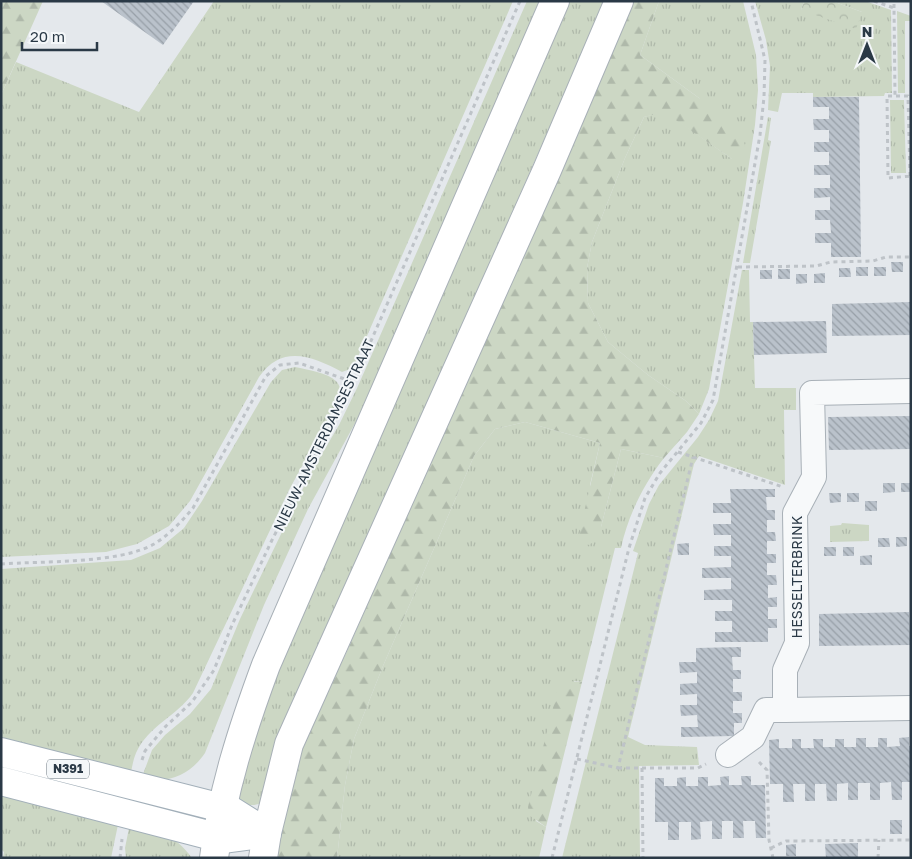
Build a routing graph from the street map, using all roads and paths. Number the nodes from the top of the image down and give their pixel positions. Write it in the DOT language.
graph roads {
  1 [pos="520,1"];
  2 [pos="555,1"];
  3 [pos="619,1"];
  4 [pos="751,1"];
  5 [pos="874,1"];
  6 [pos="894,1"];
  7 [pos="894,8"];
  8 [pos="895,96"];
  9 [pos="910,176"];
  10 [pos="911,257"];
  11 [pos="738,267"];
  12 [pos="353,382"];
  13 [pos="911,391"];
  14 [pos="678,452"];
  15 [pos="693,457"];
  16 [pos="803,498"];
  17 [pos="1,564"];
  18 [pos="911,708"];
  19 [pos="786,710"];
  20 [pos="736,750"];
  21 [pos="1,752"];
  22 [pos="577,759"];
  23 [pos="618,768"];
  24 [pos="642,768"];
  25 [pos="1,781"];
  26 [pos="134,785"];
  27 [pos="222,808"];
  28 [pos="127,813"];
  29 [pos="879,840"];
  30 [pos="911,840"];
  31 [pos="265,845"];
  32 [pos="215,848"];
  33 [pos="771,848"];
  34 [pos="120,858"];
  35 [pos="552,858"];
  36 [pos="643,858"];
  37 [pos="773,858"];
  38 [pos="878,858"];
  1 -- 12 [label="path, NIEUW-AMSTERDAMSESTRAAT"];
  2 -- 27 [label="street"];
  3 -- 31 [label="street"];
  4 -- 11 [label="path"];
  5 -- 7 [label="path"];
  6 -- 7 [label="path"];
  7 -- 8 [label="path"];
  8 -- 9 [label="path"];
  8 -- 9 [label="path"];
  10 -- 11 [label="path"];
  11 -- 14 [label="path"];
  12 -- 17 [label="path"];
  12 -- 26 [label="path, NIEUW-AMSTERDAMSESTRAAT"];
  13 -- 16 [label="street, HESSELTERBRINK"];
  14 -- 15 [label="path"];
  14 -- 22 [label="path"];
  15 -- 16 [label="path"];
  15 -- 23 [label="path"];
  16 -- 19 [label="street, HESSELTERBRINK"];
  18 -- 19 [label="street"];
  19 -- 20 [label="street"];
  20 -- 24 [label="path"];
  20 -- 33 [label="path"];
  21 -- 26 [label="street, N391"];
  22 -- 23 [label="path"];
  22 -- 35 [label="path"];
  23 -- 24 [label="path"];
  24 -- 36 [label="path"];
  25 -- 28 [label="street, N391"];
  26 -- 27 [label="street, N391"];
  27 -- 31 [label="street, N391"];
  27 -- 32 [label="street"];
  28 -- 32 [label="street, N391"];
  28 -- 34 [label="path"];
  29 -- 30 [label="path"];
  29 -- 33 [label="path"];
  29 -- 38 [label="path"];
  31 -- 32 [label="street, N391"];
  33 -- 37 [label="path"];
}
